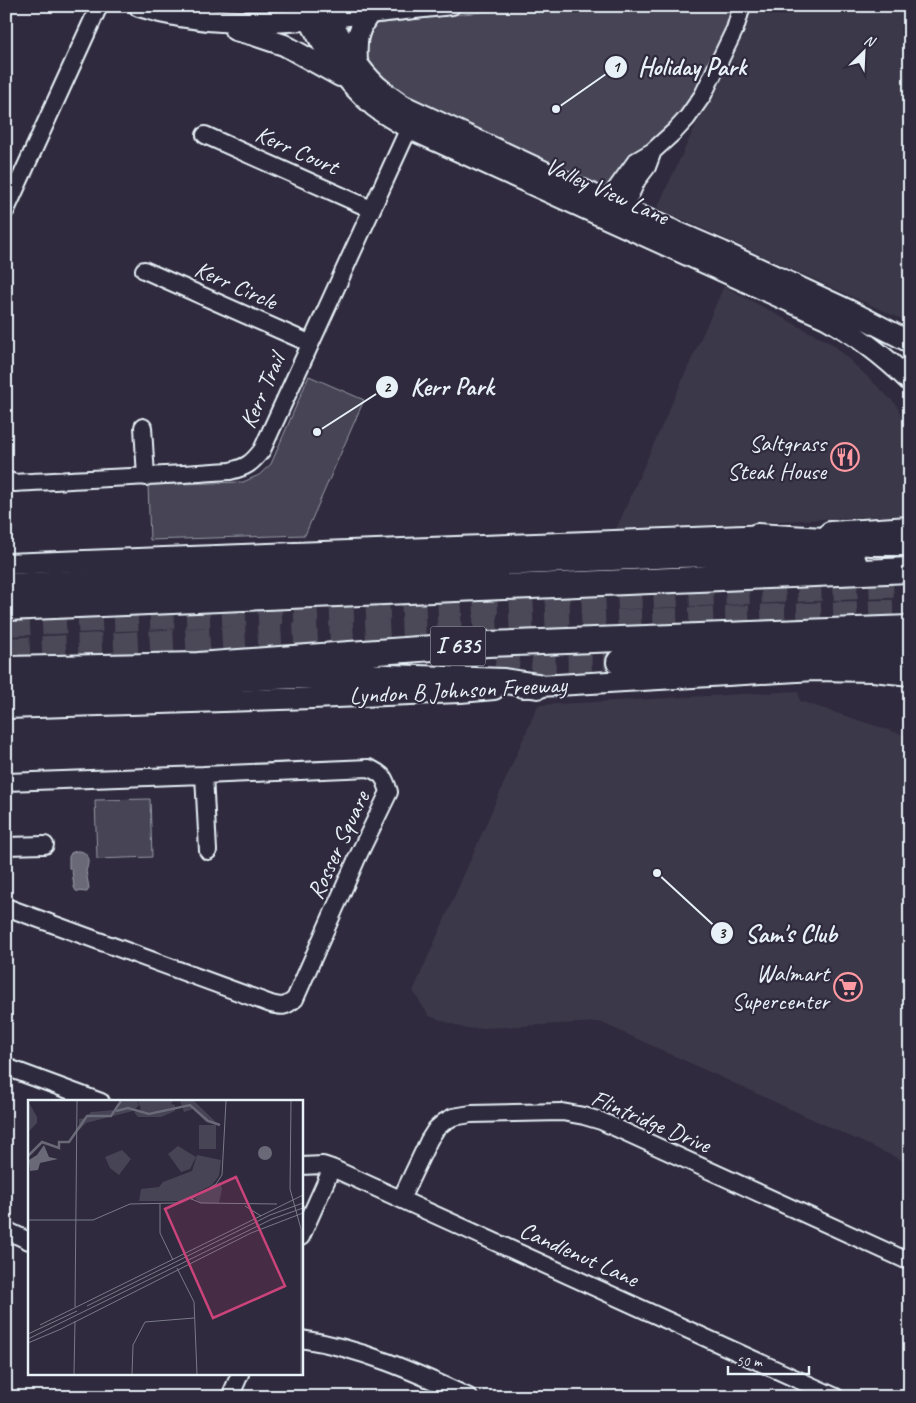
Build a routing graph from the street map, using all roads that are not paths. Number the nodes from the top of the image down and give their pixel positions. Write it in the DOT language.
graph roads {
  1 [pos="99,6"];
  2 [pos="139,6"];
  3 [pos="452,6"];
  4 [pos="742,6"];
  5 [pos="316,13"];
  6 [pos="369,14"];
  7 [pos="205,20"];
  8 [pos="357,63"];
  9 [pos="353,85"];
  10 [pos="412,120"];
  11 [pos="205,135"];
  12 [pos="371,209"];
  13 [pos="6,210"];
  14 [pos="613,212"];
  15 [pos="144,270"];
  16 [pos="829,310"];
  17 [pos="910,342"];
  18 [pos="309,343"];
  19 [pos="910,381"];
  20 [pos="143,427"];
  21 [pos="146,477"];
  22 [pos="6,480"];
  23 [pos="910,527"];
  24 [pos="757,536"];
  25 [pos="910,543"];
  26 [pos="6,564"];
  27 [pos="898,570"];
  28 [pos="6,586"];
  29 [pos="6,608"];
  30 [pos="910,628"];
  31 [pos="910,652"];
  32 [pos="619,662"];
  33 [pos="6,669"];
  34 [pos="910,675"];
  35 [pos="6,686"];
  36 [pos="538,686"];
  37 [pos="6,708"];
  38 [pos="204,776"];
  39 [pos="6,782"];
  40 [pos="45,844"];
  41 [pos="6,846"];
  42 [pos="208,852"];
  43 [pos="6,907"];
  44 [pos="6,1067"];
  45 [pos="96,1100"];
  46 [pos="302,1166"];
  47 [pos="332,1168"];
  48 [pos="401,1199"];
  49 [pos="6,1230"];
  50 [pos="302,1235"];
  51 [pos="28,1241"];
  52 [pos="910,1262"];
  53 [pos="302,1339"];
  54 [pos="239,1376"];
  55 [pos="230,1397"];
  56 [pos="469,1397"];
  57 [pos="836,1397"];
  1 -- 13 [label="street"];
  2 -- 7 [label="main road"];
  3 -- 6 [label="street"];
  4 -- 14 [label="street"];
  5 -- 6 [label="street"];
  5 -- 7 [label="main road"];
  5 -- 8 [label="main road, Valley View Lane"];
  5 -- 9 [label="main road, Valley View Lane"];
  6 -- 8 [label="main road"];
  7 -- 9 [label="main road"];
  8 -- 10 [label="main road, Valley View Lane"];
  9 -- 10 [label="main road, Valley View Lane"];
  10 -- 12 [label="street, Kerr Trail"];
  10 -- 14 [label="main road, Valley View Lane"];
  11 -- 12 [label="street, Kerr Court"];
  12 -- 18 [label="street, Kerr Trail"];
  14 -- 16 [label="main road, Valley View Lane"];
  15 -- 18 [label="street, Kerr Circle"];
  16 -- 17 [label="main road, Valley View Lane"];
  16 -- 19 [label="main road, Valley View Lane"];
  18 -- 21 [label="street, Kerr Trail"];
  20 -- 21 [label="street"];
  21 -- 22 [label="street, Kerr Trail"];
  23 -- 24 [label="main road"];
  24 -- 25 [label="highway"];
  24 -- 26 [label="main road"];
  27 -- 28 [label="highway"];
  27 -- 29 [label="highway"];
  30 -- 33 [label="highway, Lyndon B Johnson Freeway / I 635"];
  31 -- 32 [label="highway"];
  34 -- 36 [label="main road, Lyndon B Johnson Freeway"];
  35 -- 36 [label="highway"];
  36 -- 37 [label="main road, Lyndon B Johnson Freeway"];
  38 -- 39 [label="street, Rosser Square"];
  38 -- 42 [label="street"];
  38 -- 43 [label="street, Rosser Square"];
  40 -- 41 [label="street"];
  44 -- 45 [label="street"];
  46 -- 47 [label="street, Candlenut Lane"];
  47 -- 48 [label="street, Candlenut Lane"];
  47 -- 50 [label="street"];
  48 -- 52 [label="street, Flintridge Drive"];
  48 -- 57 [label="street, Candlenut Lane"];
  49 -- 51 [label="street"];
  53 -- 56 [label="street"];
  54 -- 55 [label="street"];
}
